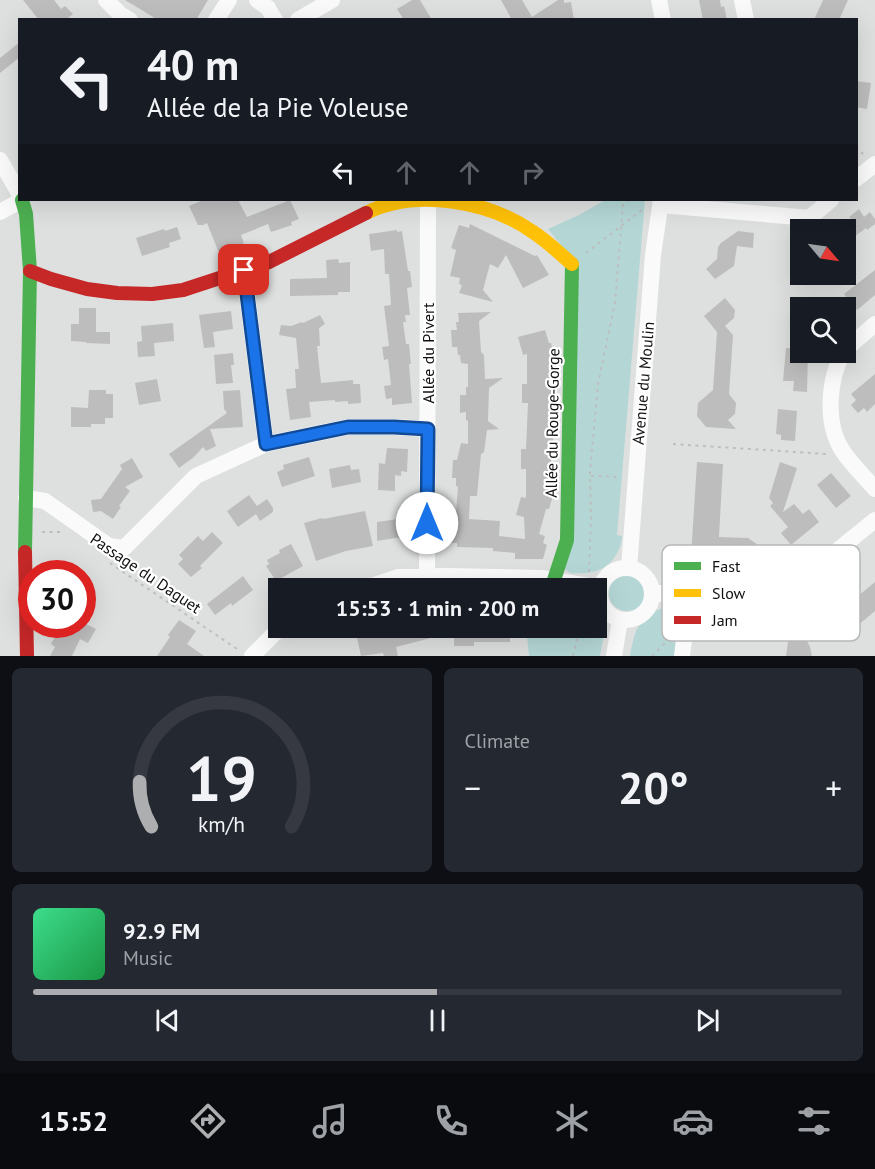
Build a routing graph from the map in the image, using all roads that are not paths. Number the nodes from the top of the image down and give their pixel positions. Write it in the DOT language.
graph roads {
  1 [pos="106,0"];
  2 [pos="229,0"];
  3 [pos="257,0"];
  4 [pos="332,0"];
  5 [pos="659,0"];
  6 [pos="742,0"];
  7 [pos="127,18"];
  8 [pos="217,18"];
  9 [pos="274,18"];
  10 [pos="301,18"];
  11 [pos="663,18"];
  12 [pos="746,18"];
  13 [pos="0,160"];
  14 [pos="875,164"];
  15 [pos="858,177"];
  16 [pos="18,192"];
  17 [pos="20,201"];
  18 [pos="22,201"];
  19 [pos="419,201"];
  20 [pos="446,201"];
  21 [pos="830,201"];
  22 [pos="661,202"];
  23 [pos="0,212"];
  24 [pos="244,270"];
  25 [pos="30,271"];
  26 [pos="875,324"];
  27 [pos="856,341"];
  28 [pos="837,363"];
  29 [pos="428,429"];
  30 [pos="266,444"];
  31 [pos="875,489"];
  32 [pos="26,498"];
  33 [pos="875,520"];
  34 [pos="844,545"];
  35 [pos="629,568"];
  36 [pos="427,576"];
  37 [pos="395,578"];
  38 [pos="541,578"];
  39 [pos="555,578"];
  40 [pos="606,578"];
  41 [pos="652,592"];
  42 [pos="662,593"];
  43 [pos="607,612"];
  44 [pos="620,620"];
  45 [pos="268,636"];
  46 [pos="684,641"];
  47 [pos="245,653"];
  48 [pos="27,656"];
  49 [pos="614,656"];
  50 [pos="682,656"];
  1 -- 7 [label="street"];
  2 -- 8 [label="street"];
  3 -- 9 [label="street"];
  4 -- 10 [label="street"];
  5 -- 11 [label="street"];
  6 -- 12 [label="street"];
  13 -- 16 [label="street"];
  14 -- 15 [label="street"];
  17 -- 23 [label="street"];
  18 -- 25 [label="street"];
  19 -- 24 [label="street"];
  19 -- 29 [label="street, Allée du Pivert"];
  20 -- 39 [label="street, Allée du Rouge-Gorge"];
  21 -- 22 [label="street"];
  22 -- 35 [label="street, Avenue du Moulin"];
  24 -- 25 [label="street"];
  24 -- 30 [label="street"];
  25 -- 32 [label="street"];
  26 -- 27 [label="street"];
  28 -- 31 [label="street"];
  29 -- 30 [label="street"];
  29 -- 36 [label="street, Allée du Pivert"];
  30 -- 32 [label="street"];
  32 -- 48 [label="street"];
  33 -- 34 [label="street"];
  35 -- 40 [label="street"];
  35 -- 41 [label="street"];
  36 -- 37 [label="street"];
  36 -- 38 [label="street"];
  41 -- 42 [label="street"];
  41 -- 44 [label="street"];
  43 -- 44 [label="street"];
  44 -- 49 [label="street"];
  45 -- 47 [label="street"];
  46 -- 50 [label="street"];
}
